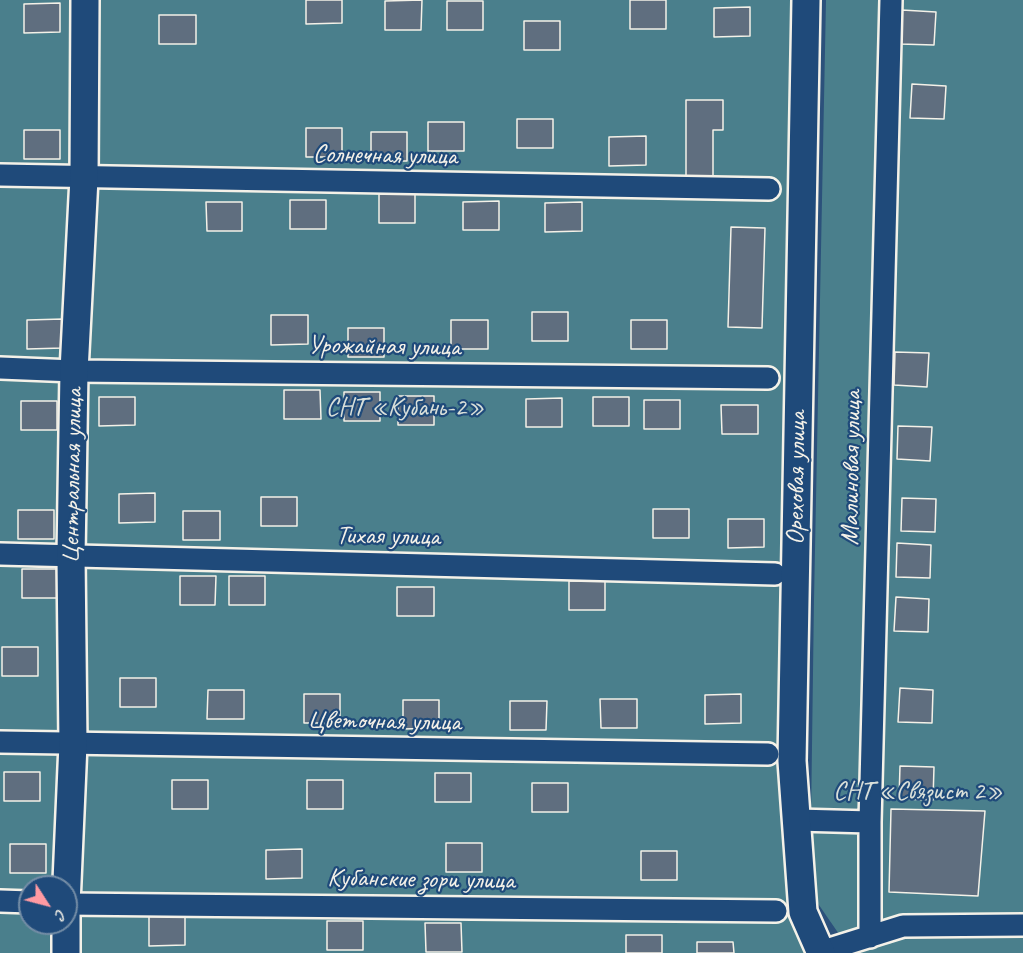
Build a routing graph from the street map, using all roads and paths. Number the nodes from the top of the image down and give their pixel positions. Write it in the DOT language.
graph roads {
  1 [pos="85,0"];
  2 [pos="806,0"];
  3 [pos="891,0"];
  4 [pos="0,175"];
  5 [pos="84,178"];
  6 [pos="769,189"];
  7 [pos="0,368"];
  8 [pos="74,371"];
  9 [pos="768,378"];
  10 [pos="0,554"];
  11 [pos="71,556"];
  12 [pos="775,574"];
  13 [pos="0,742"];
  14 [pos="73,744"];
  15 [pos="768,754"];
  16 [pos="797,820"];
  17 [pos="870,822"];
  18 [pos="67,875"];
  19 [pos="0,901"];
  20 [pos="18,902"];
  21 [pos="78,904"];
  22 [pos="776,911"];
  23 [pos="1023,925"];
  24 [pos="66,935"];
  25 [pos="870,937"];
  26 [pos="820,952"];
  27 [pos="66,953"];
  1 -- 5 [label="street, Центральная улица"];
  2 -- 16 [label="street, Ореховая улица"];
  3 -- 17 [label="street, Малиновая улица"];
  4 -- 5 [label="street, Солнечная улица"];
  5 -- 6 [label="street, Солнечная улица"];
  5 -- 8 [label="street, Центральная улица"];
  7 -- 8 [label="street, Урожайная улица"];
  8 -- 9 [label="street, Урожайная улица"];
  8 -- 11 [label="street, Центральная улица"];
  10 -- 11 [label="street, Тихая улица"];
  11 -- 12 [label="street, Тихая улица"];
  11 -- 14 [label="street, Центральная улица"];
  13 -- 14 [label="street, Цветочная улица"];
  14 -- 15 [label="street, Цветочная улица"];
  14 -- 18 [label="street, Центральная улица"];
  16 -- 17 [label="street"];
  16 -- 26 [label="street, Ореховая улица"];
  17 -- 25 [label="street, Малиновая улица"];
  19 -- 20 [label="street"];
  21 -- 22 [label="street, Кубанские зори улица"];
  23 -- 25 [label="street"];
  24 -- 27 [label="street, Центральная улица"];
  25 -- 26 [label="street"];
}
